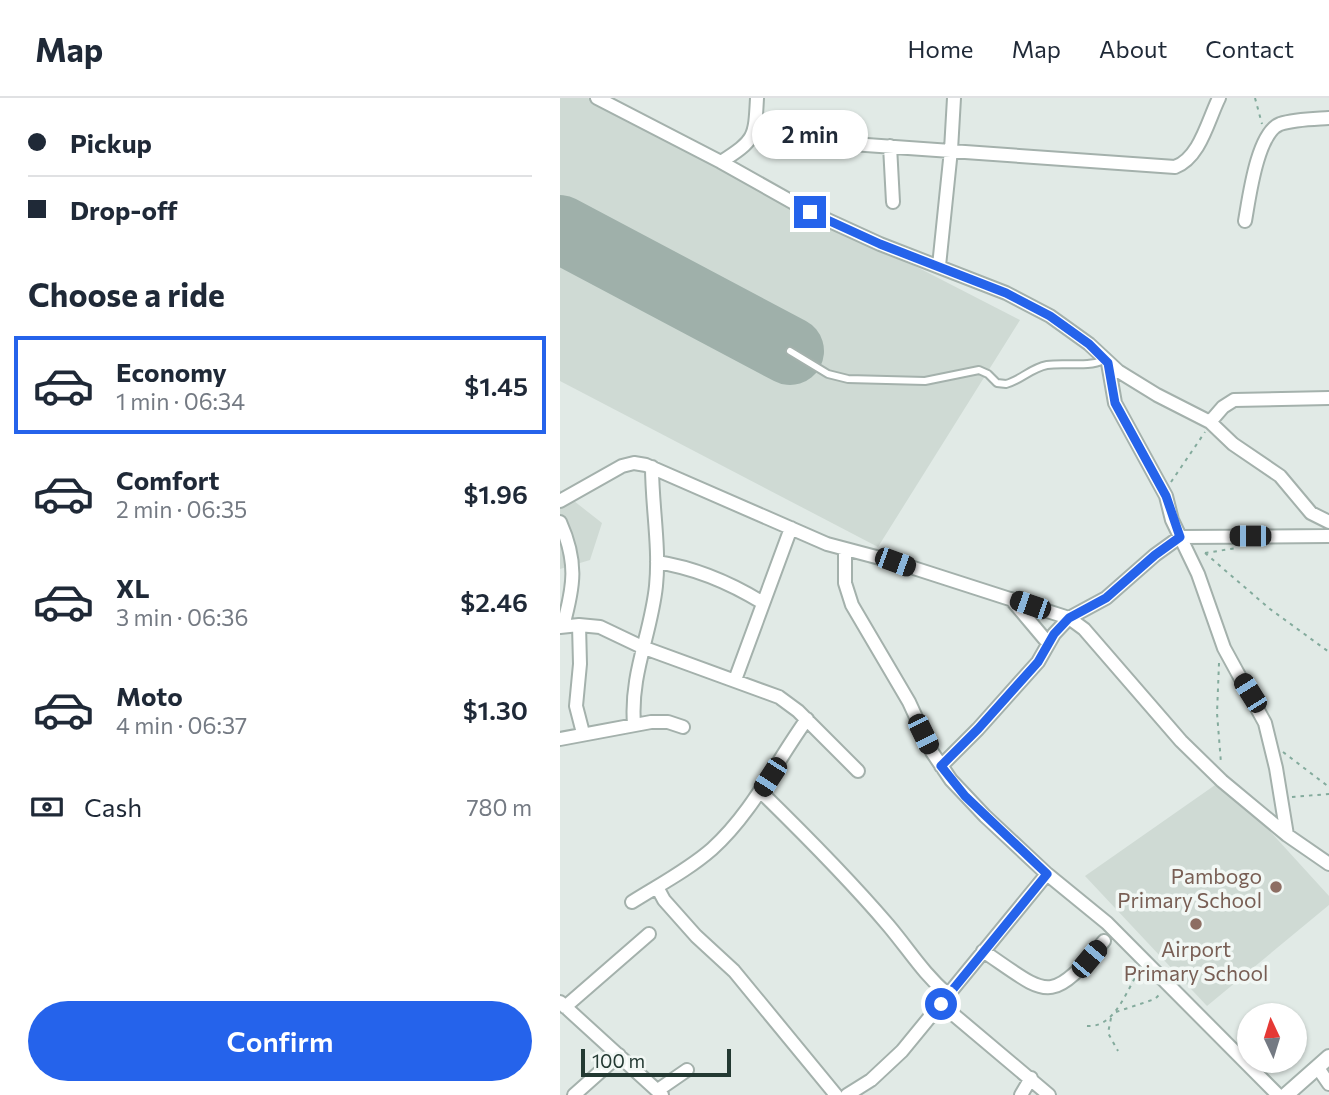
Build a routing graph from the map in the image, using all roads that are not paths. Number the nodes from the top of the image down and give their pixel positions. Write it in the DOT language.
graph roads {
  1 [pos="597,98"];
  2 [pos="757,98"];
  3 [pos="954,98"];
  4 [pos="1219,98"];
  5 [pos="1329,118"];
  6 [pos="753,136"];
  7 [pos="890,146"];
  8 [pos="951,150"];
  9 [pos="720,162"];
  10 [pos="893,202"];
  11 [pos="1245,221"];
  12 [pos="939,266"];
  13 [pos="790,351"];
  14 [pos="1106,361"];
  15 [pos="1329,398"];
  16 [pos="1210,422"];
  17 [pos="652,467"];
  18 [pos="560,501"];
  19 [pos="560,522"];
  20 [pos="1329,522"];
  21 [pos="791,528"];
  22 [pos="1329,536"];
  23 [pos="1180,537"];
  24 [pos="845,549"];
  25 [pos="657,562"];
  26 [pos="1011,598"];
  27 [pos="763,603"];
  28 [pos="1069,618"];
  29 [pos="579,625"];
  30 [pos="562,627"];
  31 [pos="1048,643"];
  32 [pos="642,647"];
  33 [pos="735,680"];
  34 [pos="807,719"];
  35 [pos="634,724"];
  36 [pos="683,727"];
  37 [pos="583,733"];
  38 [pos="560,739"];
  39 [pos="941,766"];
  40 [pos="858,771"];
  41 [pos="760,791"];
  42 [pos="1287,835"];
  43 [pos="1329,864"];
  44 [pos="1047,874"];
  45 [pos="657,887"];
  46 [pos="632,902"];
  47 [pos="649,934"];
  48 [pos="1104,942"];
  49 [pos="983,951"];
  50 [pos="944,1000"];
  51 [pos="563,1004"];
  52 [pos="620,1055"];
  53 [pos="1329,1057"];
  54 [pos="1318,1068"];
  55 [pos="687,1070"];
  56 [pos="1031,1079"];
  57 [pos="1329,1084"];
  58 [pos="660,1092"];
  59 [pos="574,1095"];
  60 [pos="836,1095"];
  61 [pos="847,1095"];
  62 [pos="1021,1095"];
  63 [pos="1049,1095"];
  64 [pos="1279,1095"];
  65 [pos="1286,1095"];
  1 -- 9 [label="street"];
  2 -- 6 [label="street"];
  3 -- 8 [label="street"];
  4 -- 8 [label="street"];
  5 -- 11 [label="street"];
  6 -- 7 [label="street"];
  6 -- 9 [label="street"];
  7 -- 8 [label="street"];
  7 -- 10 [label="street"];
  8 -- 12 [label="street"];
  9 -- 12 [label="street"];
  12 -- 14 [label="street"];
  13 -- 14 [label="lane"];
  14 -- 16 [label="street"];
  14 -- 23 [label="street"];
  15 -- 16 [label="street"];
  16 -- 20 [label="street"];
  17 -- 18 [label="street"];
  17 -- 21 [label="street"];
  17 -- 25 [label="street"];
  19 -- 30 [label="street"];
  21 -- 24 [label="street"];
  21 -- 27 [label="street"];
  22 -- 23 [label="street"];
  23 -- 28 [label="street"];
  23 -- 42 [label="street"];
  24 -- 26 [label="street"];
  24 -- 39 [label="street"];
  25 -- 27 [label="street"];
  25 -- 32 [label="street"];
  26 -- 28 [label="street"];
  26 -- 31 [label="street"];
  27 -- 33 [label="street"];
  28 -- 31 [label="street"];
  28 -- 42 [label="street"];
  29 -- 30 [label="street"];
  29 -- 32 [label="street"];
  29 -- 37 [label="street"];
  31 -- 39 [label="street"];
  32 -- 33 [label="street"];
  32 -- 35 [label="street"];
  33 -- 34 [label="street"];
  34 -- 40 [label="street"];
  34 -- 41 [label="street"];
  35 -- 36 [label="street"];
  35 -- 37 [label="street"];
  37 -- 38 [label="street"];
  39 -- 44 [label="street"];
  41 -- 45 [label="street"];
  41 -- 50 [label="street"];
  42 -- 43 [label="street"];
  44 -- 49 [label="street"];
  44 -- 64 [label="street"];
  45 -- 46 [label="street"];
  45 -- 60 [label="street"];
  47 -- 51 [label="street"];
  48 -- 49 [label="street"];
  49 -- 50 [label="street"];
  50 -- 56 [label="street"];
  50 -- 61 [label="street"];
  51 -- 52 [label="street"];
  52 -- 58 [label="street"];
  52 -- 59 [label="street"];
  53 -- 54 [label="street"];
  54 -- 57 [label="street"];
  54 -- 65 [label="street"];
  55 -- 58 [label="street"];
  56 -- 62 [label="street"];
  56 -- 63 [label="street"];
}
